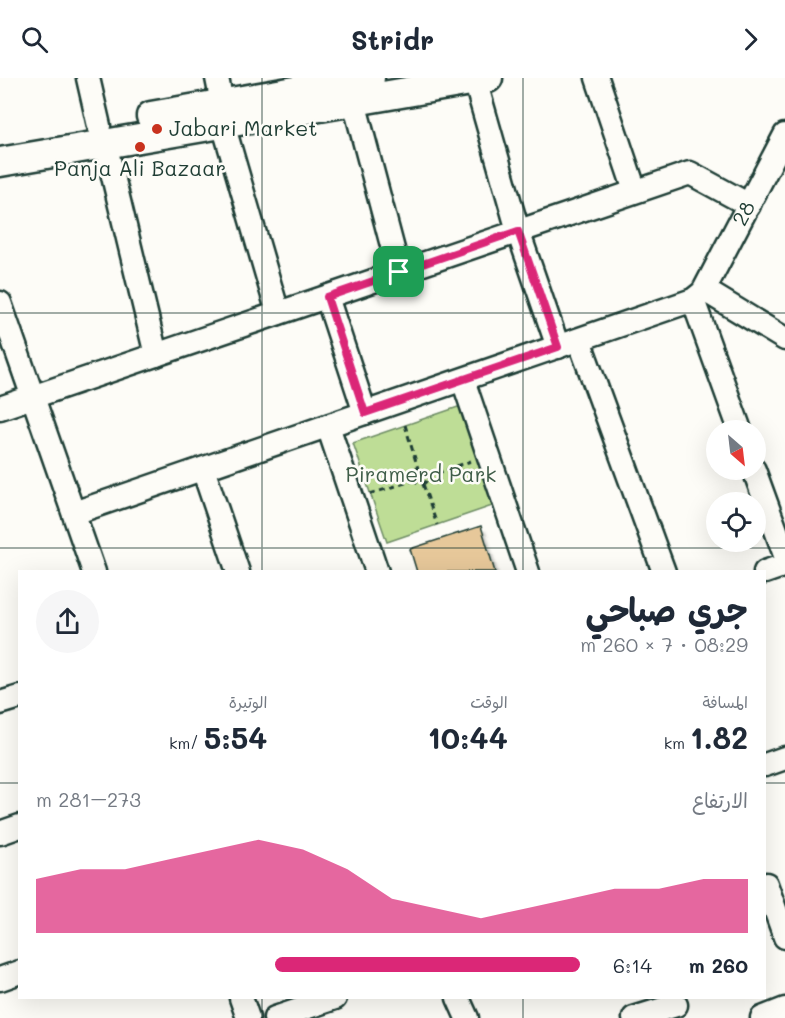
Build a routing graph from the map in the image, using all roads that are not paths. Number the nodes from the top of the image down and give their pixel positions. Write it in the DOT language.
graph roads {
  1 [pos="88,78"];
  2 [pos="597,78"];
  3 [pos="482,79"];
  4 [pos="355,85"];
  5 [pos="220,102"];
  6 [pos="102,134"];
  7 [pos="785,135"];
  8 [pos="0,144"];
  9 [pos="0,162"];
  10 [pos="635,191"];
  11 [pos="749,205"];
  12 [pos="518,231"];
  13 [pos="399,272"];
  14 [pos="698,296"];
  15 [pos="327,297"];
  16 [pos="0,303"];
  17 [pos="278,313"];
  18 [pos="785,339"];
  19 [pos="568,343"];
  20 [pos="156,355"];
  21 [pos="463,380"];
  22 [pos="32,397"];
  23 [pos="0,408"];
  24 [pos="365,413"];
  25 [pos="737,420"];
  26 [pos="328,426"];
  27 [pos="203,469"];
  28 [pos="758,480"];
  29 [pos="74,513"];
  30 [pos="784,553"];
  31 [pos="93,570"];
  32 [pos="237,570"];
  33 [pos="376,570"];
  34 [pos="527,570"];
  35 [pos="663,570"];
  36 [pos="766,571"];
  37 [pos="18,698"];
  38 [pos="0,703"];
  39 [pos="785,758"];
  40 [pos="766,765"];
  41 [pos="18,827"];
  42 [pos="0,833"];
  43 [pos="785,878"];
  44 [pos="766,884"];
  45 [pos="766,887"];
  46 [pos="785,937"];
  47 [pos="18,973"];
  48 [pos="0,979"];
  49 [pos="241,999"];
  50 [pos="331,999"];
  51 [pos="458,999"];
  52 [pos="677,1007"];
  53 [pos="785,1009"];
  54 [pos="248,1018"];
  55 [pos="275,1018"];
  56 [pos="467,1018"];
  57 [pos="634,1018"];
  58 [pos="762,1018"];
  1 -- 6 [label="street"];
  2 -- 10 [label="street"];
  3 -- 4 [label="main road"];
  3 -- 12 [label="street"];
  4 -- 5 [label="main road"];
  4 -- 13 [label="street"];
  5 -- 6 [label="main road"];
  5 -- 17 [label="street"];
  6 -- 8 [label="main road"];
  6 -- 9 [label="main road"];
  6 -- 20 [label="street"];
  7 -- 11 [label="street, 28"];
  10 -- 11 [label="street"];
  10 -- 12 [label="street"];
  11 -- 14 [label="street, 28"];
  12 -- 13 [label="street"];
  12 -- 19 [label="street"];
  13 -- 15 [label="street"];
  14 -- 18 [label="street"];
  14 -- 19 [label="street"];
  14 -- 25 [label="street"];
  15 -- 17 [label="street"];
  15 -- 24 [label="street"];
  16 -- 22 [label="street"];
  17 -- 20 [label="street"];
  19 -- 21 [label="street"];
  19 -- 35 [label="street"];
  20 -- 22 [label="street"];
  21 -- 24 [label="street"];
  21 -- 34 [label="street"];
  22 -- 23 [label="street"];
  22 -- 29 [label="street"];
  24 -- 26 [label="street"];
  26 -- 27 [label="street"];
  26 -- 33 [label="street"];
  27 -- 29 [label="street"];
  27 -- 32 [label="street"];
  28 -- 30 [label="street"];
  29 -- 31 [label="street"];
  30 -- 36 [label="street"];
  37 -- 38 [label="street"];
  39 -- 40 [label="street"];
  41 -- 42 [label="street"];
  43 -- 44 [label="street"];
  45 -- 46 [label="street"];
  47 -- 48 [label="street"];
  49 -- 54 [label="street"];
  50 -- 55 [label="street"];
  51 -- 56 [label="street"];
  52 -- 57 [label="street"];
  53 -- 58 [label="street"];
}
